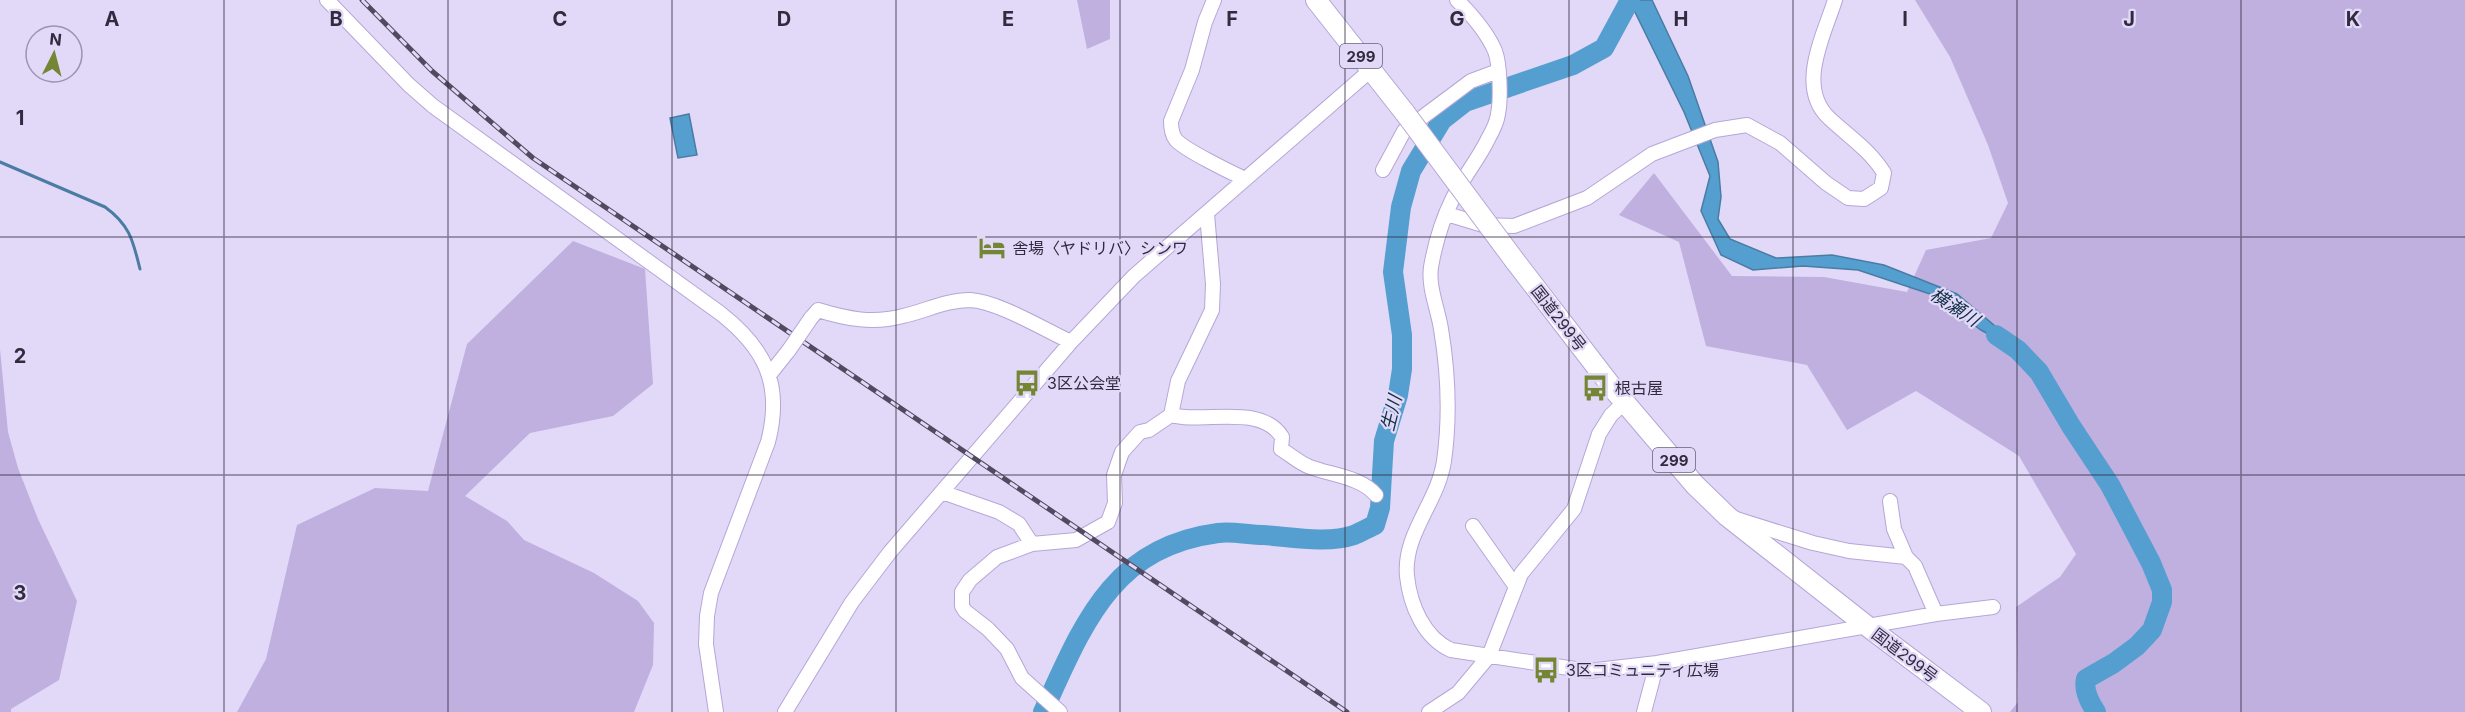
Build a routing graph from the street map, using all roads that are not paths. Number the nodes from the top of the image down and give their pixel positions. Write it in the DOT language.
graph roads {
  1 [pos="327,0"];
  2 [pos="1214,0"];
  3 [pos="1316,0"];
  4 [pos="1457,0"];
  5 [pos="1834,0"];
  6 [pos="1372,69"];
  7 [pos="1498,76"];
  8 [pos="1383,170"];
  9 [pos="1245,180"];
  10 [pos="1207,213"];
  11 [pos="1447,214"];
  12 [pos="1071,342"];
  13 [pos="770,374"];
  14 [pos="1624,402"];
  15 [pos="1171,415"];
  16 [pos="942,492"];
  17 [pos="1376,495"];
  18 [pos="1890,501"];
  19 [pos="1727,516"];
  20 [pos="1473,526"];
  21 [pos="1032,544"];
  22 [pos="1906,557"];
  23 [pos="1516,587"];
  24 [pos="1992,607"];
  25 [pos="1936,614"];
  26 [pos="1867,626"];
  27 [pos="1490,656"];
  28 [pos="1657,663"];
  29 [pos="1058,710"];
  30 [pos="716,712"];
  31 [pos="785,712"];
  32 [pos="1429,712"];
  33 [pos="1644,712"];
  34 [pos="1981,712"];
  1 -- 13 [label="street"];
  2 -- 9 [label="street"];
  3 -- 6 [label="highway, 国道299号 / 299"];
  4 -- 7 [label="street"];
  5 -- 11 [label="street"];
  6 -- 9 [label="street"];
  6 -- 14 [label="highway, 国道299号 / 299, bridge"];
  7 -- 8 [label="street"];
  7 -- 11 [label="street"];
  9 -- 10 [label="street"];
  10 -- 12 [label="street"];
  10 -- 15 [label="street"];
  11 -- 27 [label="street"];
  12 -- 13 [label="street, bridge"];
  12 -- 16 [label="street"];
  13 -- 30 [label="street"];
  14 -- 19 [label="highway, 国道299号 / 299"];
  14 -- 23 [label="street"];
  15 -- 17 [label="street"];
  15 -- 21 [label="street"];
  16 -- 21 [label="street"];
  16 -- 31 [label="street"];
  18 -- 22 [label="street"];
  19 -- 22 [label="street"];
  19 -- 26 [label="highway, 国道299号 / 299"];
  20 -- 23 [label="street"];
  21 -- 29 [label="street"];
  22 -- 25 [label="street"];
  23 -- 27 [label="street"];
  24 -- 25 [label="street"];
  25 -- 26 [label="street"];
  26 -- 28 [label="street"];
  26 -- 34 [label="highway, 国道299号 / 299"];
  27 -- 28 [label="street"];
  27 -- 32 [label="street"];
  28 -- 33 [label="street"];
}
